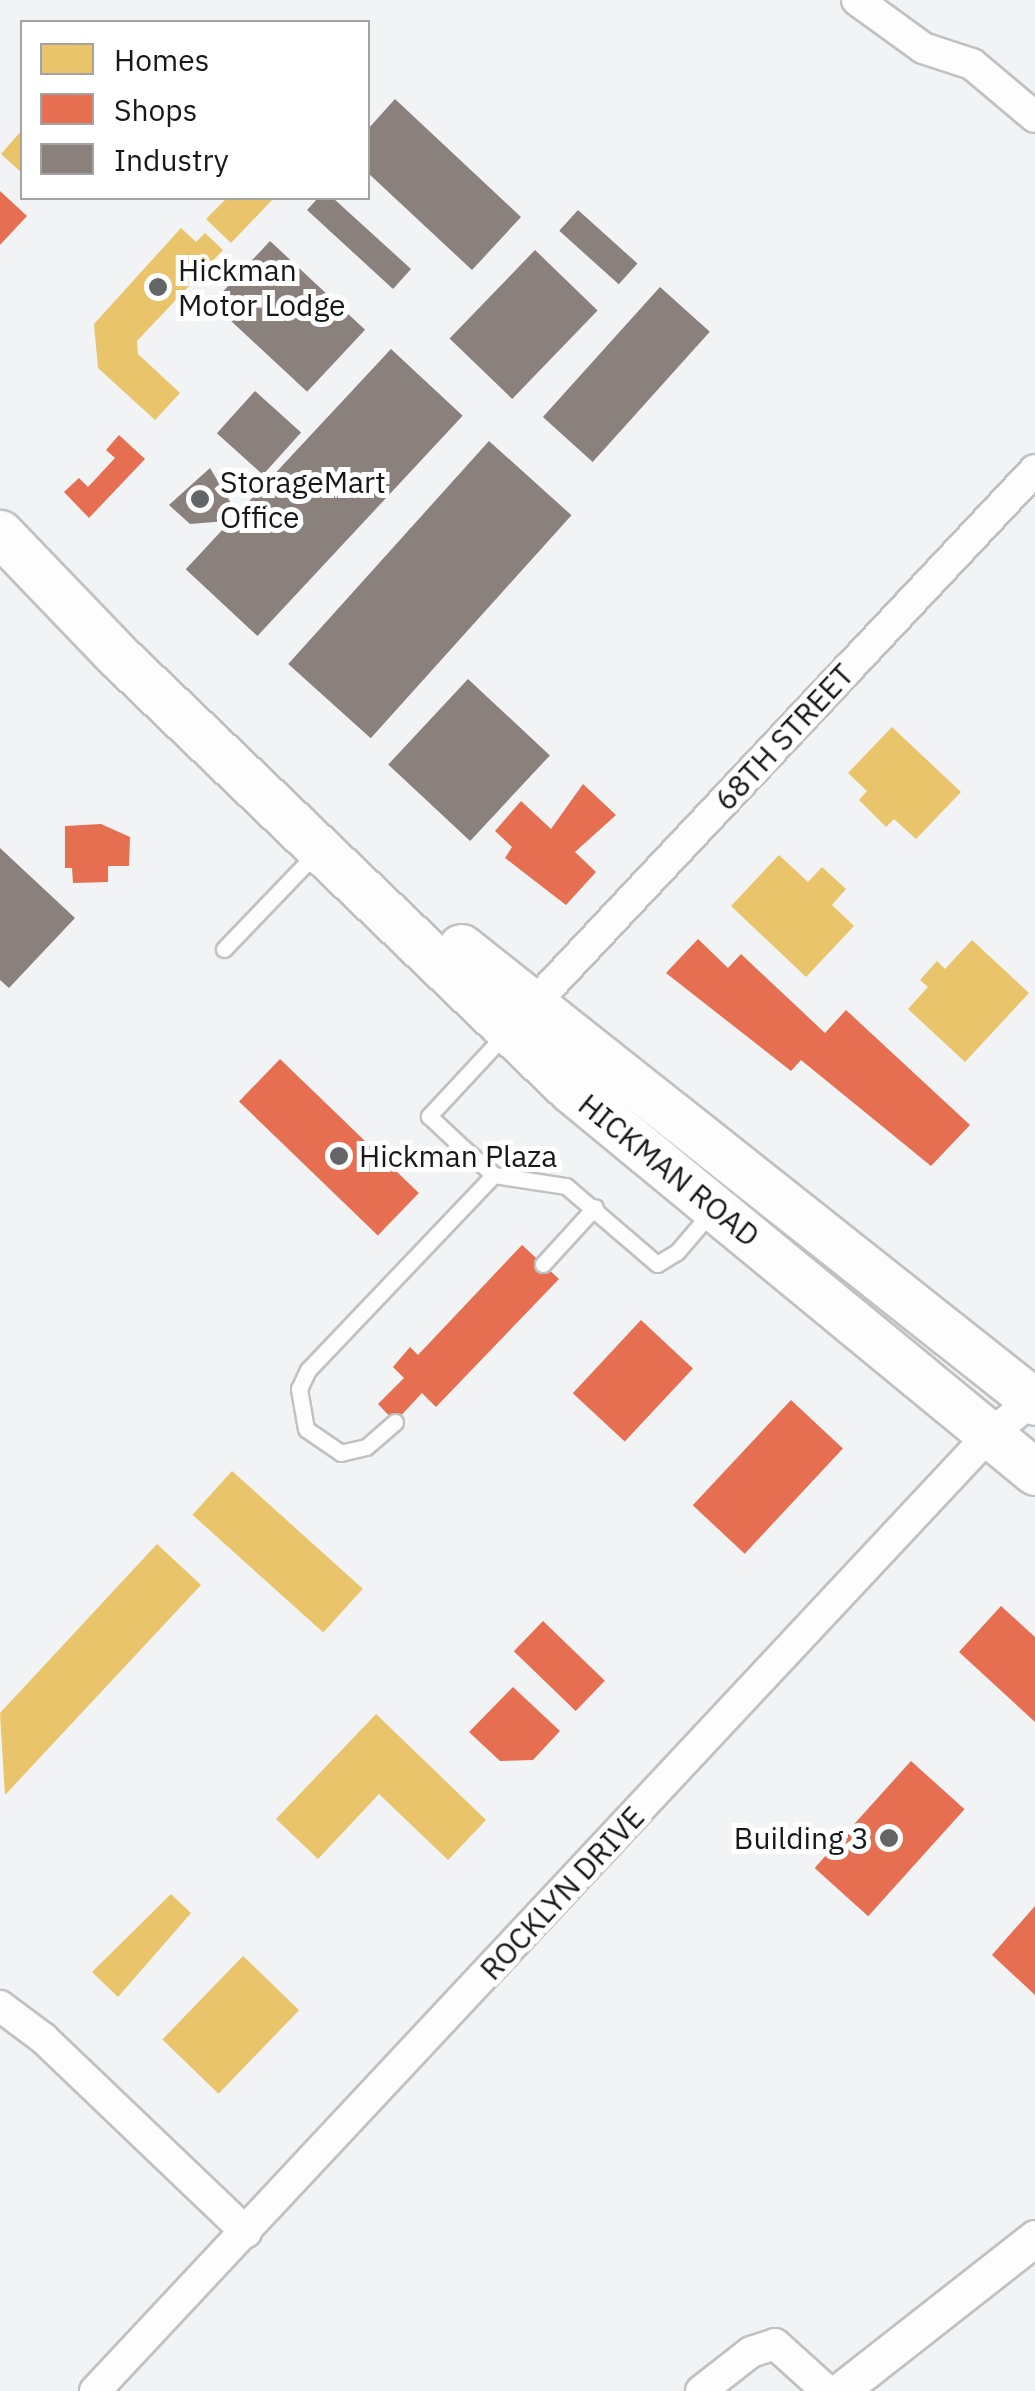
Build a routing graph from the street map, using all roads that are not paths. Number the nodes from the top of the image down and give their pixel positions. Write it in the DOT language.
graph roads {
  1 [pos="857,0"];
  2 [pos="1035,116"];
  3 [pos="1035,470"];
  4 [pos="0,533"];
  5 [pos="0,562"];
  6 [pos="118,656"];
  7 [pos="322,847"];
  8 [pos="224,949"];
  9 [pos="522,1017"];
  10 [pos="494,1175"];
  11 [pos="595,1207"];
  12 [pos="715,1208"];
  13 [pos="543,1264"];
  14 [pos="1035,1400"];
  15 [pos="395,1422"];
  16 [pos="990,1434"];
  17 [pos="1035,1472"];
  18 [pos="0,2006"];
  19 [pos="246,2232"];
  20 [pos="1035,2238"];
  21 [pos="95,2391"];
  22 [pos="701,2391"];
  23 [pos="827,2391"];
  24 [pos="840,2391"];
  1 -- 2 [label="street"];
  3 -- 9 [label="street, 68TH STREET"];
  4 -- 6 [label="main road, HICKMAN ROAD"];
  5 -- 6 [label="main road, HICKMAN ROAD"];
  6 -- 7 [label="main road, HICKMAN ROAD"];
  7 -- 8 [label="lane"];
  7 -- 9 [label="main road, HICKMAN ROAD"];
  9 -- 10 [label="lane"];
  9 -- 12 [label="main road, HICKMAN ROAD"];
  9 -- 14 [label="main road, HICKMAN ROAD"];
  10 -- 11 [label="lane"];
  10 -- 15 [label="lane"];
  11 -- 12 [label="lane"];
  11 -- 13 [label="lane"];
  12 -- 16 [label="main road, HICKMAN ROAD"];
  14 -- 16 [label="street, ROCKLYN DRIVE"];
  16 -- 17 [label="main road, HICKMAN ROAD"];
  16 -- 19 [label="street, ROCKLYN DRIVE"];
  18 -- 19 [label="street"];
  19 -- 21 [label="street, ROCKLYN DRIVE"];
  20 -- 24 [label="street"];
  22 -- 23 [label="street"];
}
